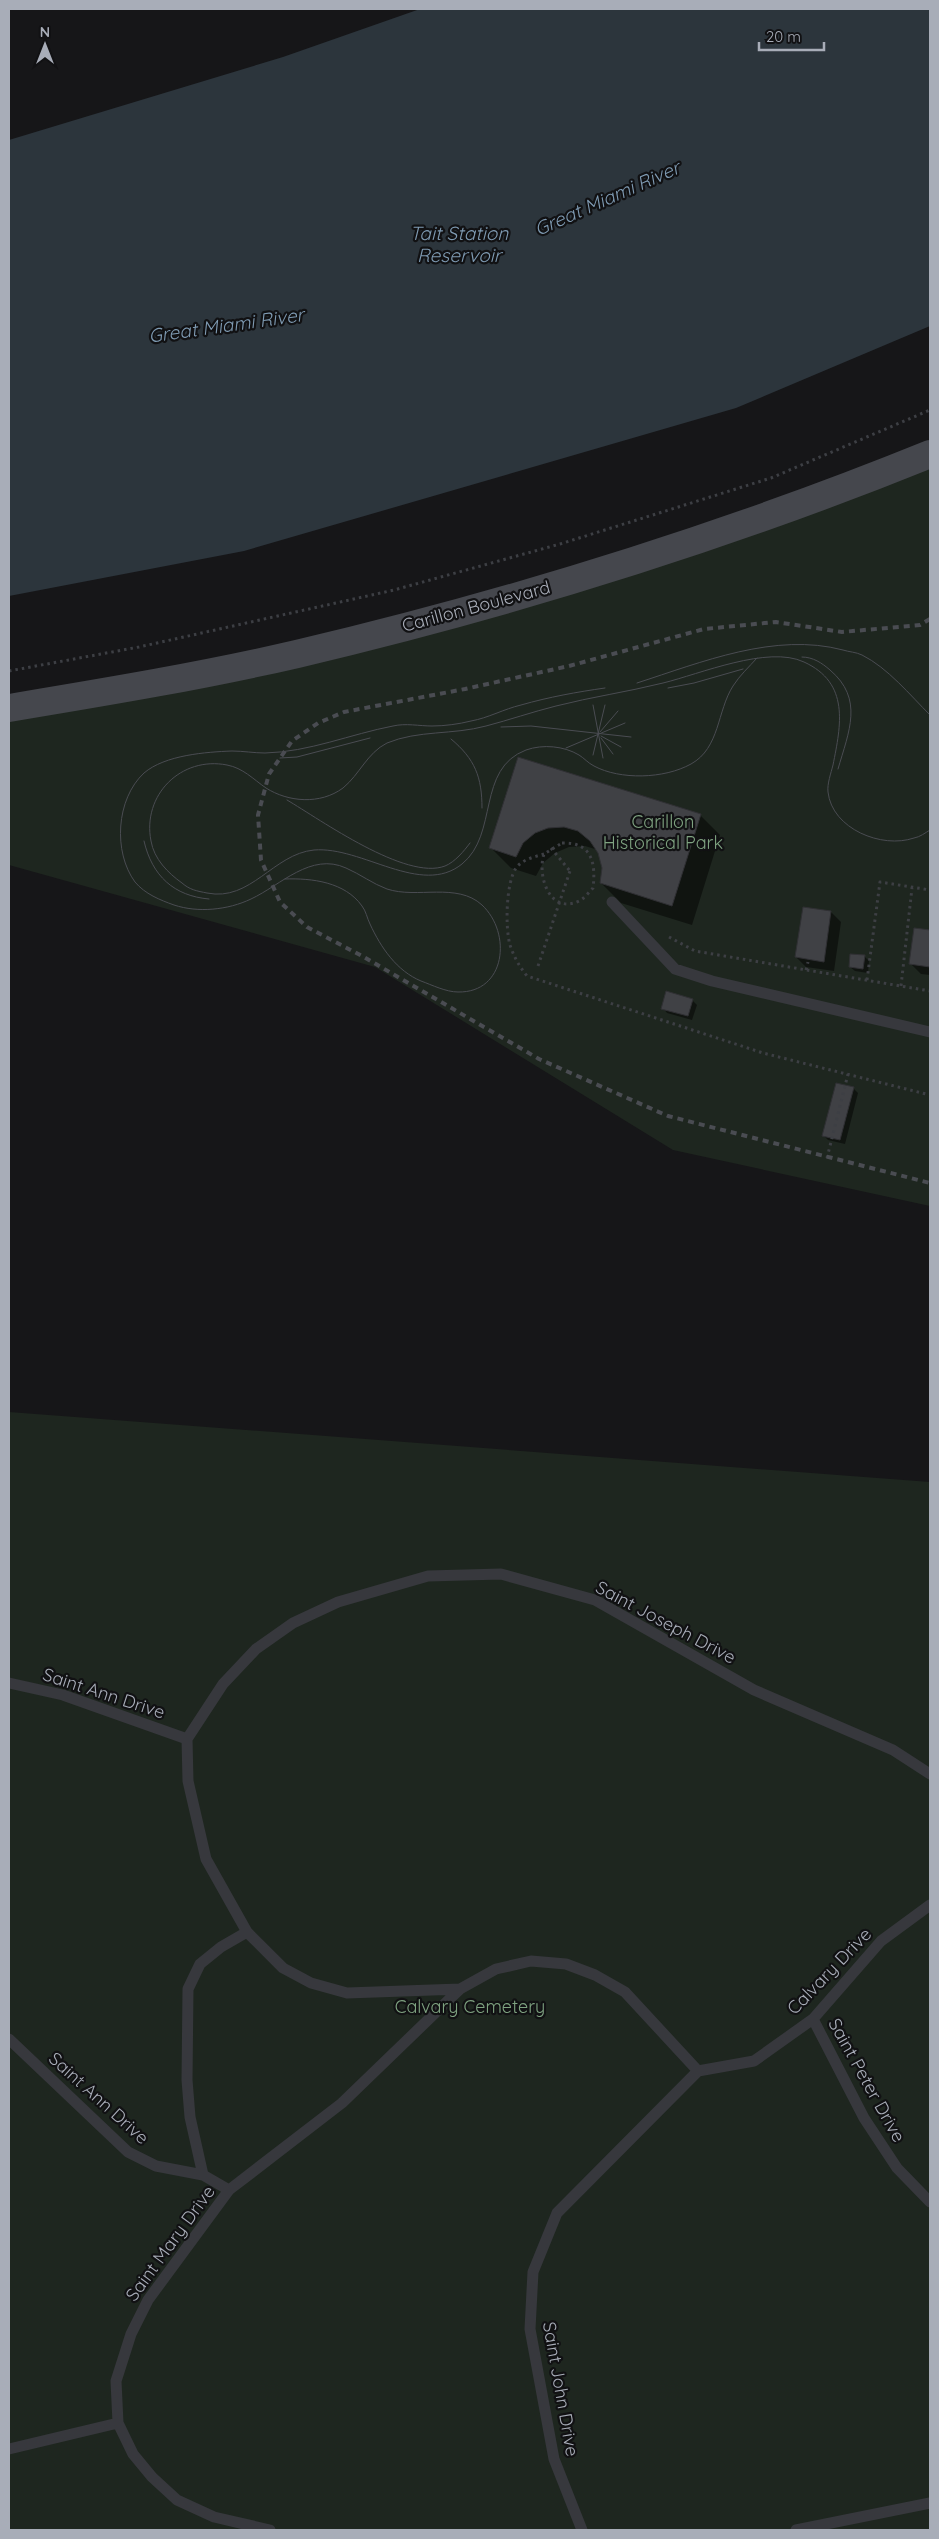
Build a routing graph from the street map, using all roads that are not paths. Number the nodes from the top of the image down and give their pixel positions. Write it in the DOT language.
graph roads {
  1 [pos="930,454"];
  2 [pos="9,708"];
  3 [pos="612,902"];
  4 [pos="930,1032"];
  5 [pos="9,1683"];
  6 [pos="187,1739"];
  7 [pos="930,1774"];
  8 [pos="930,1905"];
  9 [pos="247,1932"];
  10 [pos="460,1988"];
  11 [pos="813,2019"];
  12 [pos="9,2039"];
  13 [pos="698,2071"];
  14 [pos="203,2175"];
  15 [pos="230,2190"];
  16 [pos="930,2202"];
  17 [pos="118,2424"];
  18 [pos="9,2448"];
  19 [pos="930,2503"];
  20 [pos="270,2530"];
  21 [pos="582,2530"];
  22 [pos="796,2530"];
  1 -- 2 [label="street, Carillon Boulevard"];
  3 -- 4 [label="lane"];
  5 -- 6 [label="lane, Saint Ann Drive"];
  6 -- 7 [label="lane, Saint Joseph Drive"];
  6 -- 9 [label="lane"];
  8 -- 11 [label="lane, Calvary Drive"];
  9 -- 10 [label="lane"];
  9 -- 14 [label="lane"];
  10 -- 13 [label="lane"];
  10 -- 15 [label="lane, Saint Mary Drive"];
  11 -- 13 [label="lane, Calvary Drive"];
  11 -- 16 [label="lane, Saint Peter Drive"];
  12 -- 14 [label="lane, Saint Ann Drive"];
  13 -- 21 [label="lane, Saint John Drive"];
  14 -- 15 [label="lane, Saint Ann Drive"];
  15 -- 17 [label="lane, Saint Mary Drive"];
  17 -- 18 [label="lane"];
  17 -- 20 [label="lane, Saint Mary Drive"];
  19 -- 22 [label="lane"];
}
